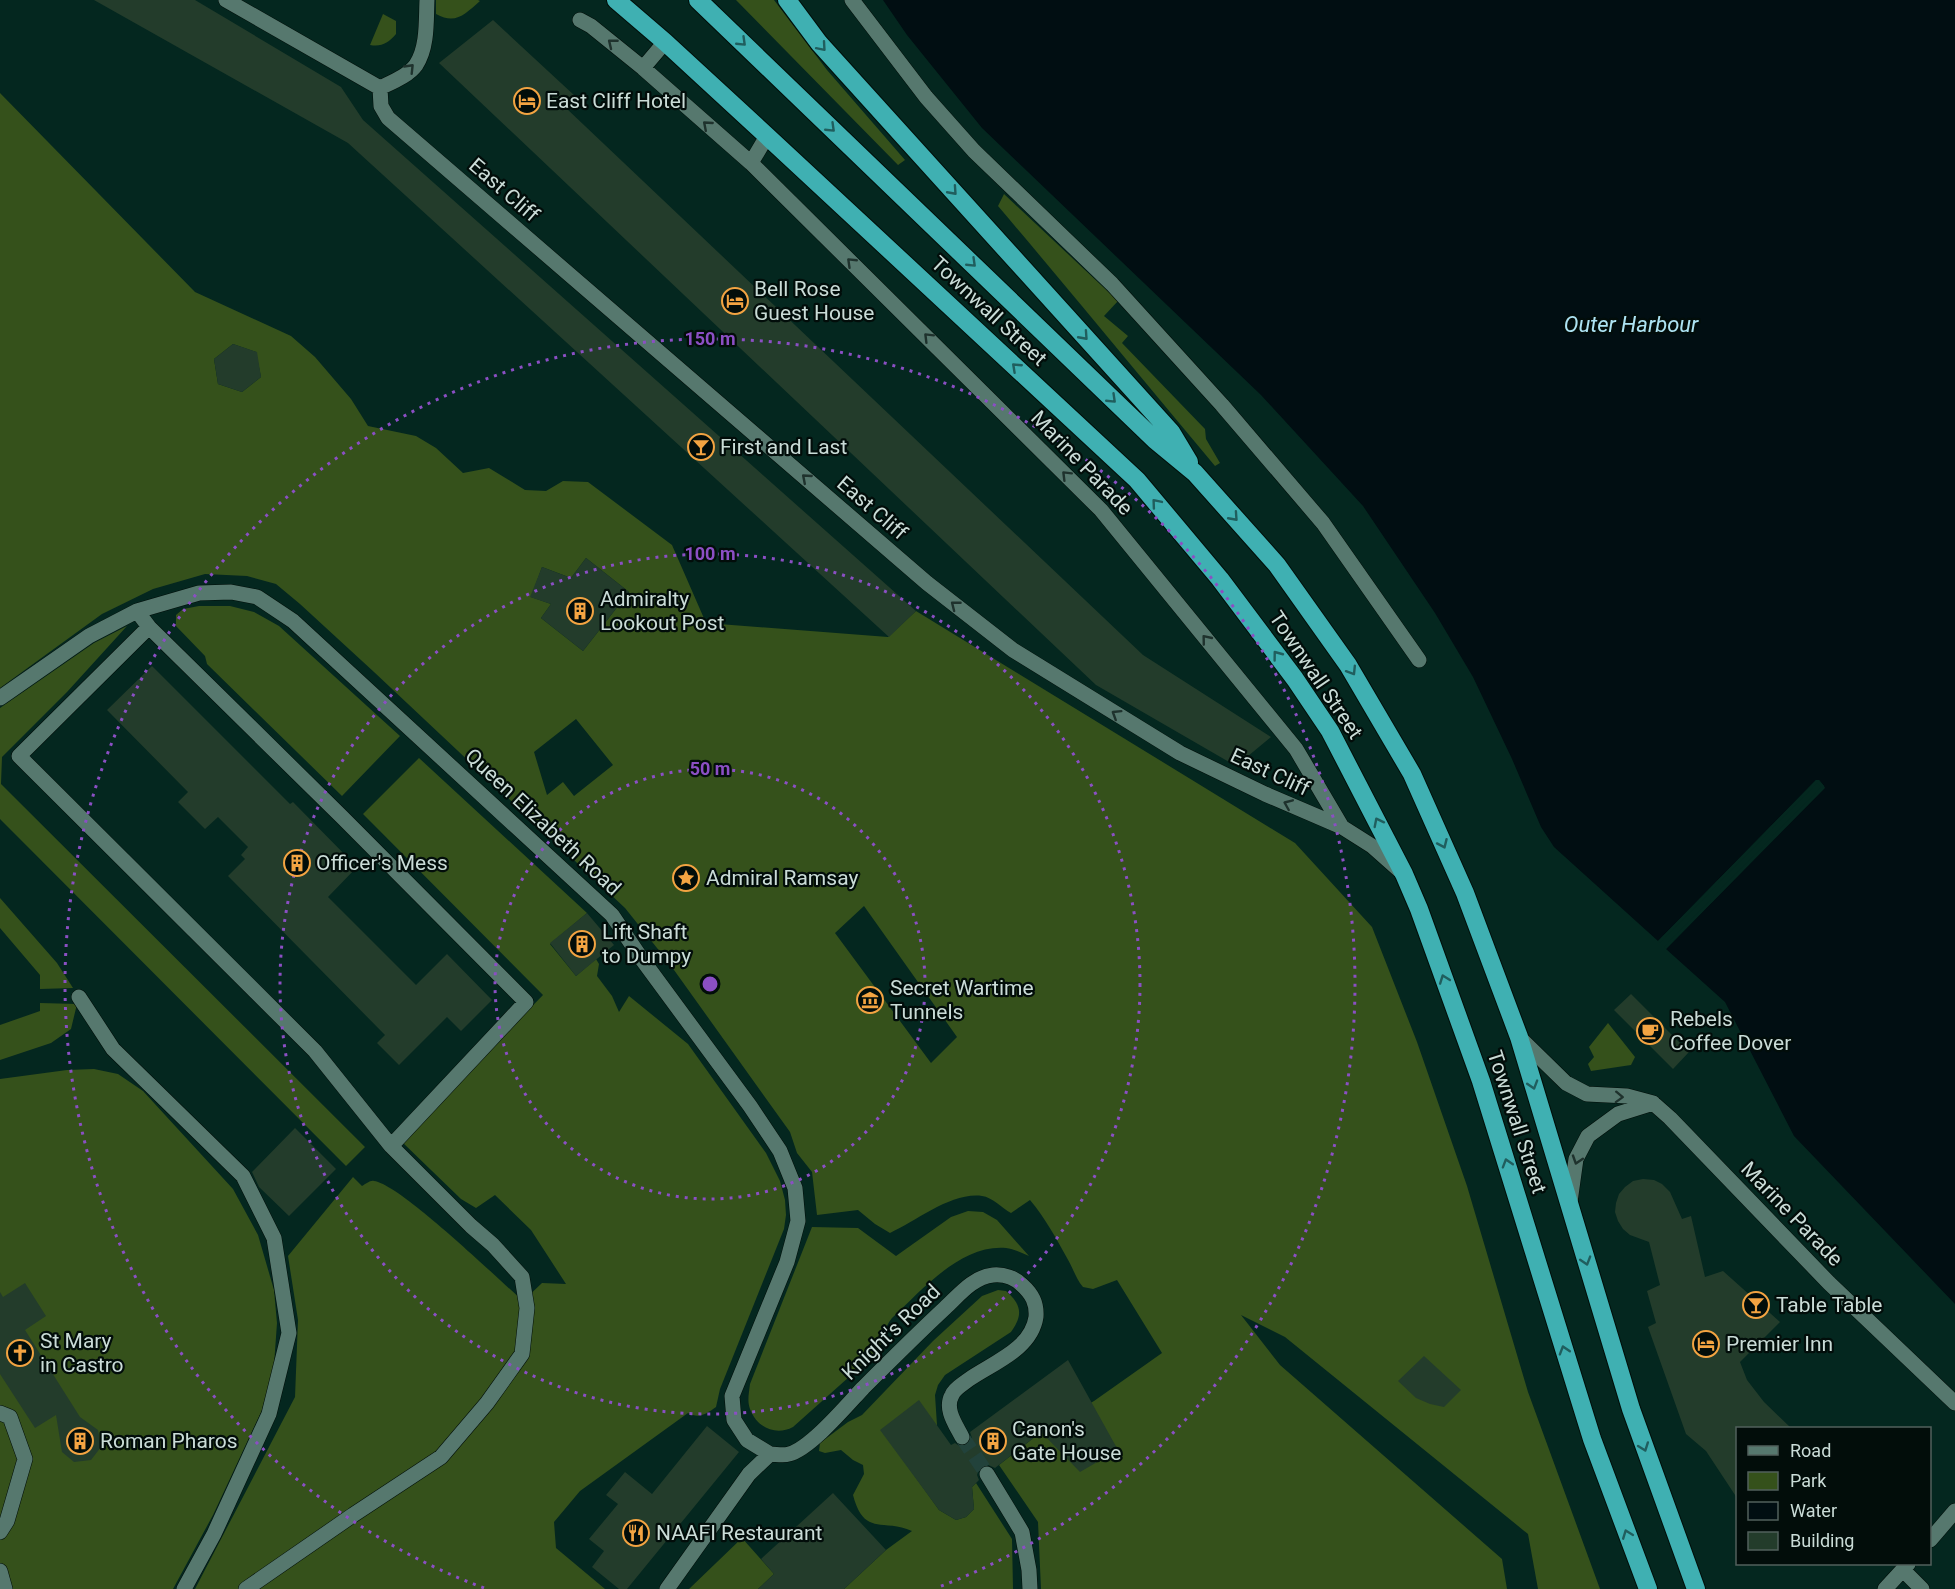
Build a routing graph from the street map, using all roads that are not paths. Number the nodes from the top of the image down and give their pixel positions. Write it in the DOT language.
graph roads {
  1 [pos="226,0"];
  2 [pos="428,0"];
  3 [pos="616,0"];
  4 [pos="787,0"];
  5 [pos="852,0"];
  6 [pos="699,1"];
  7 [pos="580,20"];
  8 [pos="665,42"];
  9 [pos="643,68"];
  10 [pos="380,88"];
  11 [pos="767,136"];
  12 [pos="751,163"];
  13 [pos="1195,473"];
  14 [pos="136,611"];
  15 [pos="149,627"];
  16 [pos="1419,660"];
  17 [pos="0,698"];
  18 [pos="1342,827"];
  19 [pos="1404,874"];
  20 [pos="79,997"];
  21 [pos="1519,1037"];
  22 [pos="1653,1103"];
  23 [pos="391,1146"];
  24 [pos="1569,1205"];
  25 [pos="1955,1403"];
  26 [pos="0,1413"];
  27 [pos="962,1437"];
  28 [pos="770,1454"];
  29 [pos="987,1474"];
  30 [pos="1955,1511"];
  31 [pos="0,1532"];
  32 [pos="1931,1538"];
  33 [pos="1905,1567"];
  34 [pos="0,1571"];
  35 [pos="5,1589"];
  36 [pos="184,1589"];
  37 [pos="246,1589"];
  38 [pos="667,1589"];
  39 [pos="1030,1589"];
  40 [pos="1648,1589"];
  41 [pos="1696,1589"];
  42 [pos="1885,1589"];
  43 [pos="1922,1589"];
  1 -- 10 [label="street"];
  10 -- 2 [label="street, one-way"];
  3 -- 8 [label="highway, Townwall Street"];
  4 -- 13 [label="highway, one-way"];
  5 -- 16 [label="street"];
  6 -- 13 [label="highway, Townwall Street, one-way"];
  9 -- 7 [label="street, Marine Parade, one-way"];
  8 -- 9 [label="street"];
  8 -- 11 [label="highway, Townwall Street"];
  12 -- 9 [label="street, Marine Parade, one-way"];
  18 -- 10 [label="street, East Cliff, one-way"];
  11 -- 12 [label="street"];
  19 -- 11 [label="highway, Townwall Street, one-way"];
  18 -- 12 [label="street, Marine Parade, one-way"];
  13 -- 21 [label="highway, Townwall Street, one-way"];
  14 -- 15 [label="street"];
  14 -- 17 [label="street, Queen Elizabeth Road"];
  14 -- 28 [label="street, Queen Elizabeth Road"];
  15 -- 23 [label="street"];
  15 -- 23 [label="street"];
  18 -- 19 [label="street, East Cliff"];
  40 -- 19 [label="highway, Townwall Street, one-way"];
  20 -- 36 [label="street"];
  21 -- 22 [label="street, Marine Parade, one-way"];
  21 -- 24 [label="highway, Townwall Street, one-way"];
  22 -- 24 [label="street, one-way"];
  22 -- 25 [label="street, Marine Parade"];
  23 -- 37 [label="street"];
  24 -- 41 [label="highway, Townwall Street, one-way"];
  26 -- 31 [label="street"];
  27 -- 28 [label="street, Knight's Road"];
  28 -- 38 [label="street"];
  29 -- 39 [label="street"];
  30 -- 32 [label="street"];
  33 -- 42 [label="street"];
  33 -- 43 [label="street"];
  34 -- 35 [label="street"];
}
